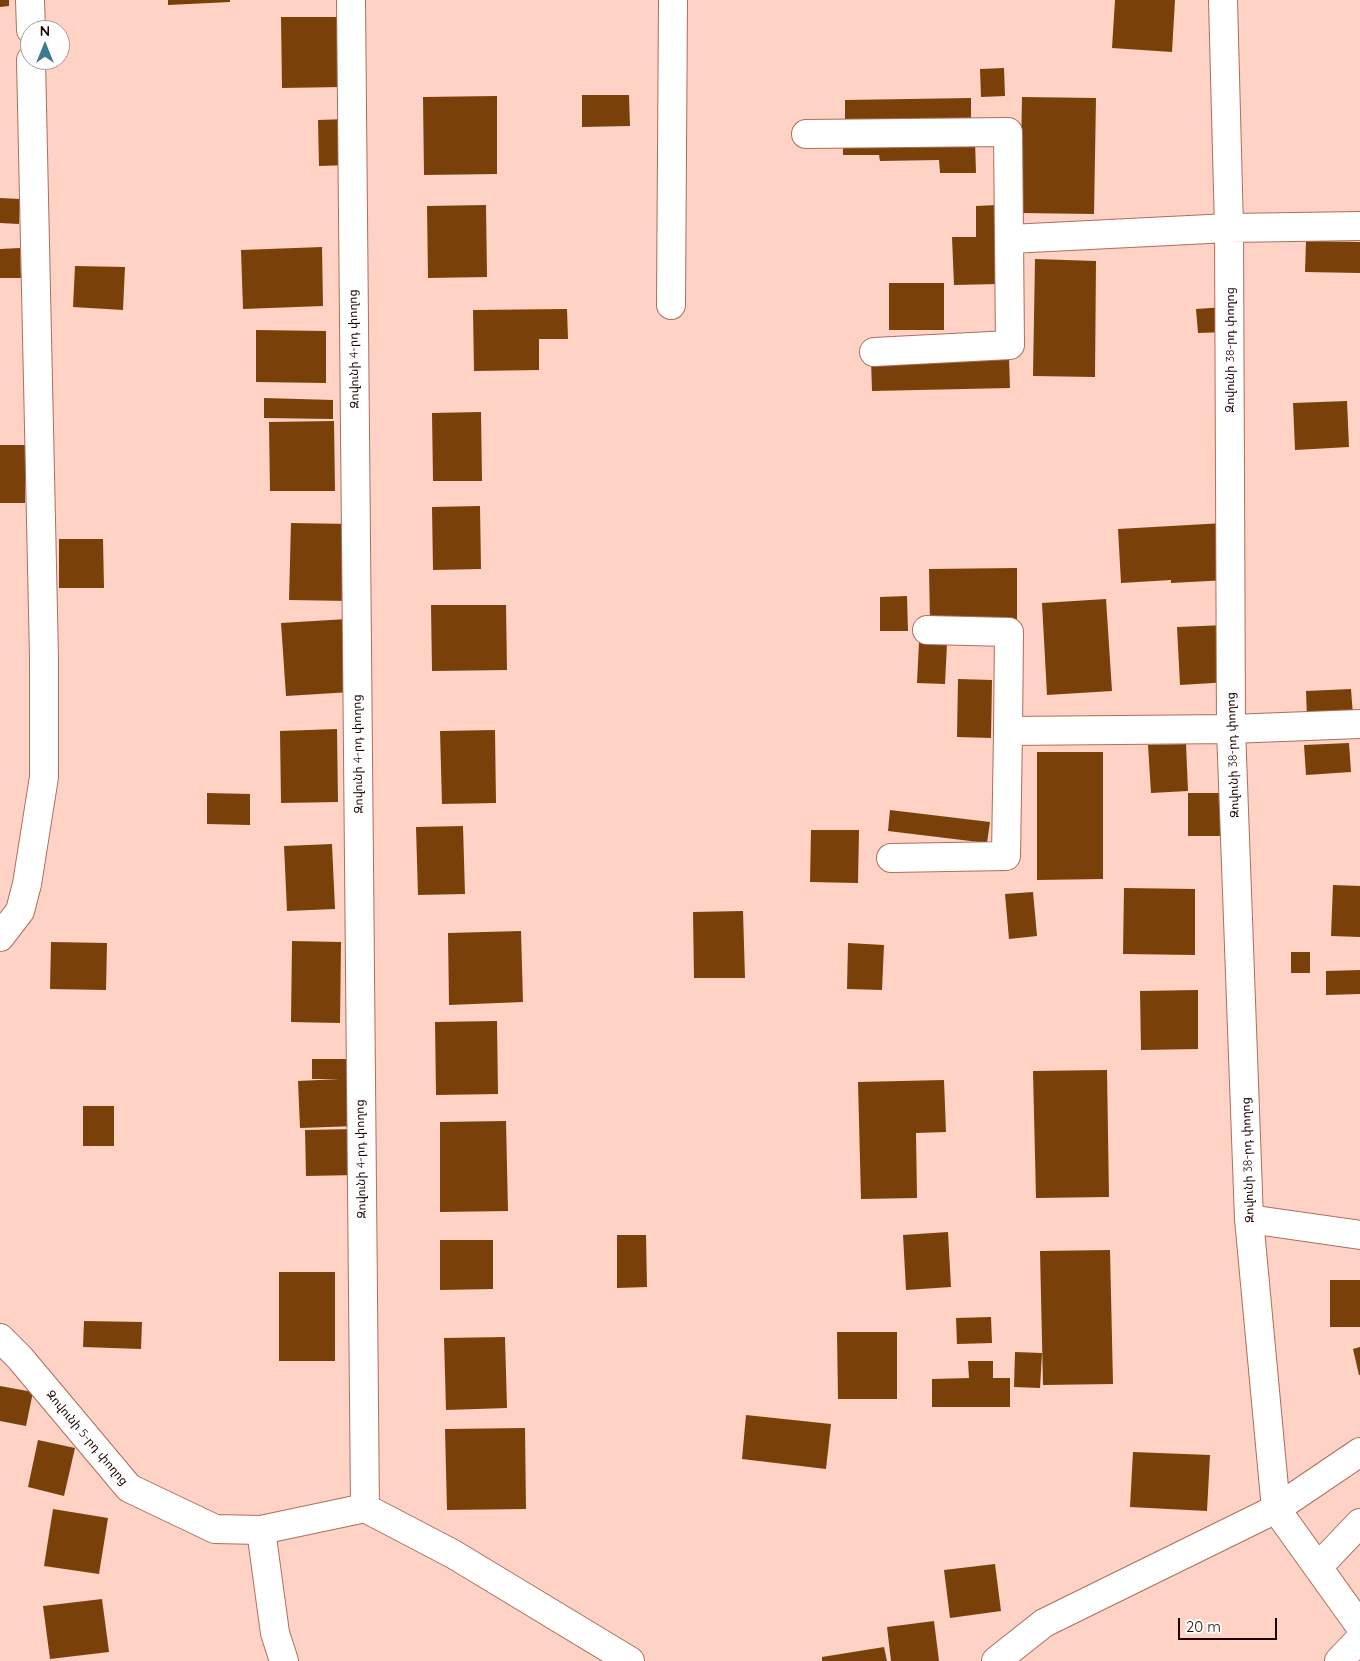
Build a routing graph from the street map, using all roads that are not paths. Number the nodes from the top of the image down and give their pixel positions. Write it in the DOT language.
graph roads {
  1 [pos="30,0"];
  2 [pos="350,0"];
  3 [pos="674,0"];
  4 [pos="1223,0"];
  5 [pos="31,20"];
  6 [pos="31,70"];
  7 [pos="806,134"];
  8 [pos="1360,226"];
  9 [pos="1229,228"];
  10 [pos="1010,239"];
  11 [pos="671,305"];
  12 [pos="874,352"];
  13 [pos="927,630"];
  14 [pos="1360,724"];
  15 [pos="1231,729"];
  16 [pos="1008,731"];
  17 [pos="891,858"];
  18 [pos="0,937"];
  19 [pos="1250,1219"];
  20 [pos="1360,1235"];
  21 [pos="0,1338"];
  22 [pos="1360,1452"];
  23 [pos="365,1508"];
  24 [pos="1276,1509"];
  25 [pos="1360,1523"];
  26 [pos="261,1530"];
  27 [pos="1318,1567"];
  28 [pos="1360,1626"];
  29 [pos="1360,1639"];
  30 [pos="284,1661"];
  31 [pos="630,1661"];
  32 [pos="996,1661"];
  33 [pos="1339,1661"];
  1 -- 5 [label="street"];
  2 -- 23 [label="street, Զովունի 4-րդ փողոց"];
  3 -- 11 [label="street"];
  4 -- 9 [label="street, Զովունի 38-րդ փողոց"];
  6 -- 18 [label="street"];
  7 -- 10 [label="street"];
  8 -- 9 [label="street"];
  9 -- 10 [label="street"];
  9 -- 15 [label="street, Զովունի 38-րդ փողոց"];
  10 -- 12 [label="street"];
  13 -- 16 [label="street"];
  14 -- 15 [label="street"];
  15 -- 16 [label="street"];
  15 -- 19 [label="street, Զովունի 38-րդ փողոց"];
  16 -- 17 [label="street"];
  19 -- 20 [label="street"];
  19 -- 24 [label="street, Զովունի 38-րդ փողոց"];
  21 -- 26 [label="street, Զովունի 5-րդ փողոց"];
  22 -- 24 [label="street"];
  23 -- 26 [label="street, Զովունի 5-րդ փողոց"];
  23 -- 31 [label="street"];
  24 -- 27 [label="street"];
  24 -- 32 [label="street"];
  25 -- 27 [label="street"];
  26 -- 30 [label="street"];
  27 -- 28 [label="street"];
  29 -- 33 [label="street"];
}
